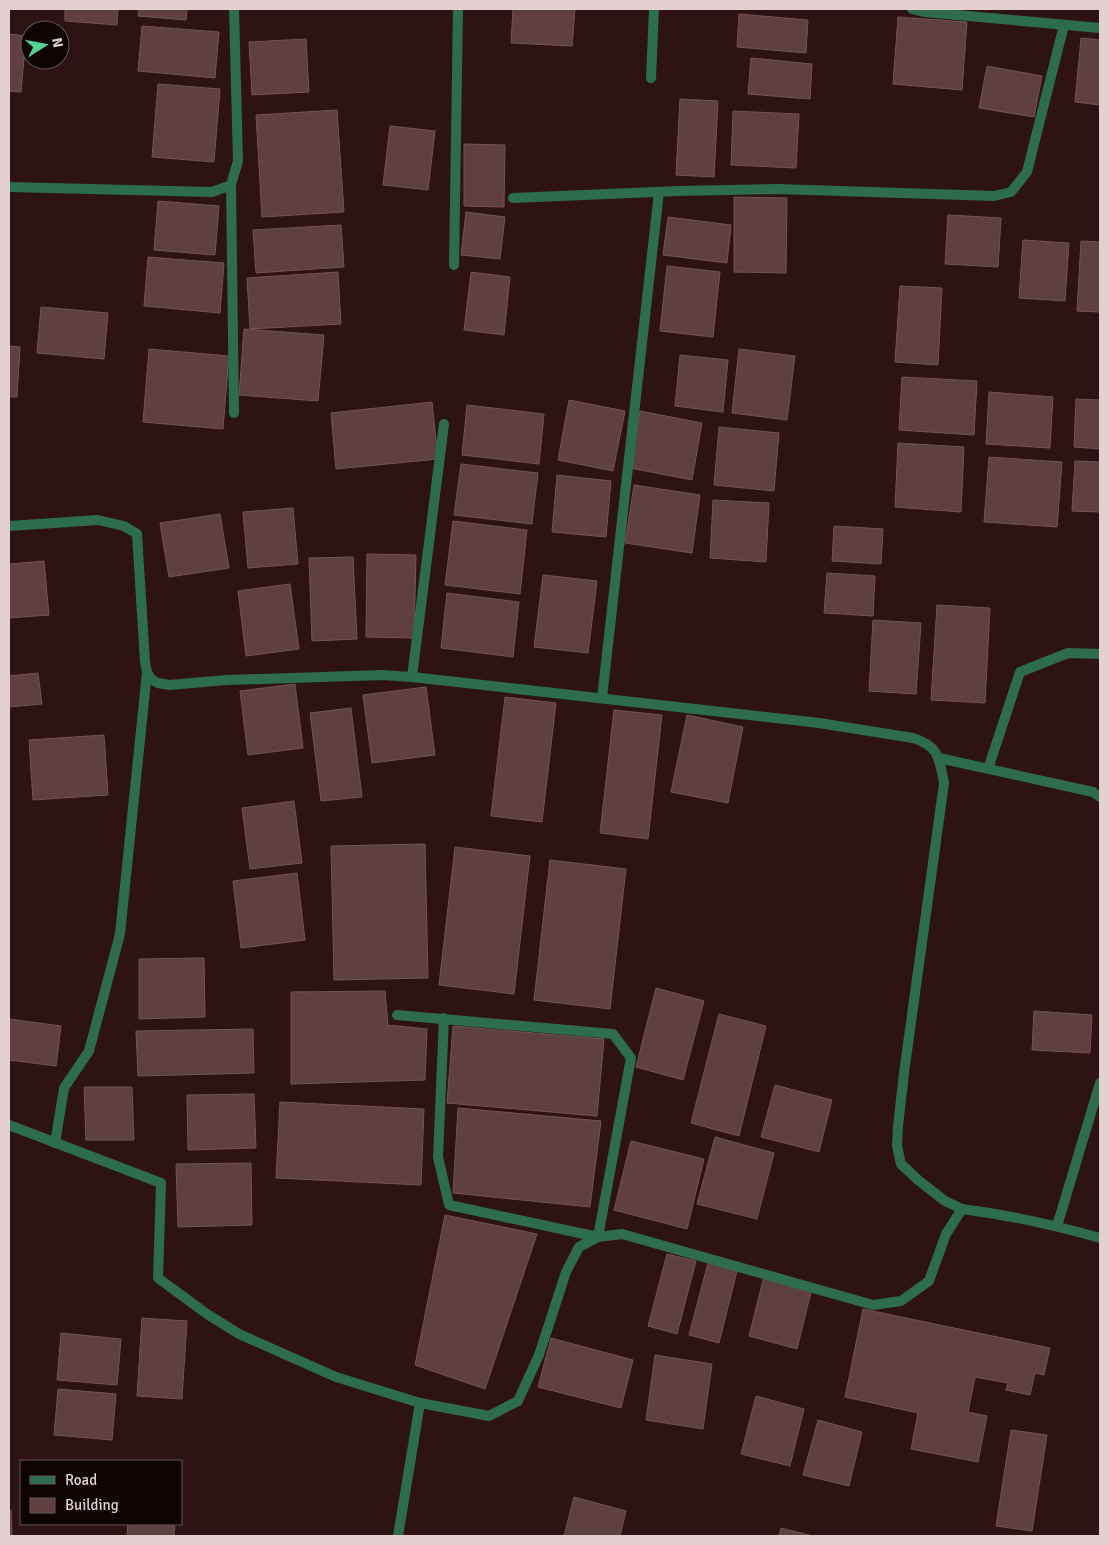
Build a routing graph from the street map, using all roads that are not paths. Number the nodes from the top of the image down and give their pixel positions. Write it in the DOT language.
graph roads {
  1 [pos="234,9"];
  2 [pos="458,9"];
  3 [pos="654,9"];
  4 [pos="912,9"];
  5 [pos="1064,25"];
  6 [pos="1100,28"];
  7 [pos="651,78"];
  8 [pos="231,185"];
  9 [pos="9,187"];
  10 [pos="659,192"];
  11 [pos="513,198"];
  12 [pos="454,265"];
  13 [pos="234,413"];
  14 [pos="444,424"];
  15 [pos="9,526"];
  16 [pos="1100,654"];
  17 [pos="147,672"];
  18 [pos="412,677"];
  19 [pos="602,698"];
  20 [pos="939,758"];
  21 [pos="988,769"];
  22 [pos="1100,797"];
  23 [pos="396,1015"];
  24 [pos="444,1018"];
  25 [pos="1100,1082"];
  26 [pos="9,1125"];
  27 [pos="55,1143"];
  28 [pos="962,1209"];
  29 [pos="1057,1226"];
  30 [pos="598,1237"];
  31 [pos="1100,1238"];
  32 [pos="420,1403"];
  33 [pos="398,1536"];
  1 -- 8 [label="street"];
  2 -- 12 [label="street"];
  3 -- 7 [label="street"];
  4 -- 5 [label="street"];
  5 -- 6 [label="street"];
  5 -- 10 [label="street"];
  8 -- 9 [label="street"];
  8 -- 13 [label="street"];
  10 -- 11 [label="street"];
  10 -- 19 [label="street"];
  14 -- 18 [label="street"];
  15 -- 17 [label="street"];
  16 -- 21 [label="street"];
  17 -- 18 [label="street"];
  17 -- 27 [label="street"];
  18 -- 19 [label="street"];
  19 -- 20 [label="street"];
  20 -- 21 [label="street"];
  20 -- 28 [label="street"];
  21 -- 22 [label="street"];
  23 -- 24 [label="street"];
  24 -- 30 [label="street"];
  24 -- 30 [label="street"];
  25 -- 29 [label="street"];
  26 -- 27 [label="street"];
  27 -- 32 [label="street"];
  28 -- 29 [label="street"];
  28 -- 30 [label="street"];
  29 -- 31 [label="street"];
  30 -- 32 [label="street"];
  32 -- 33 [label="street"];
}
